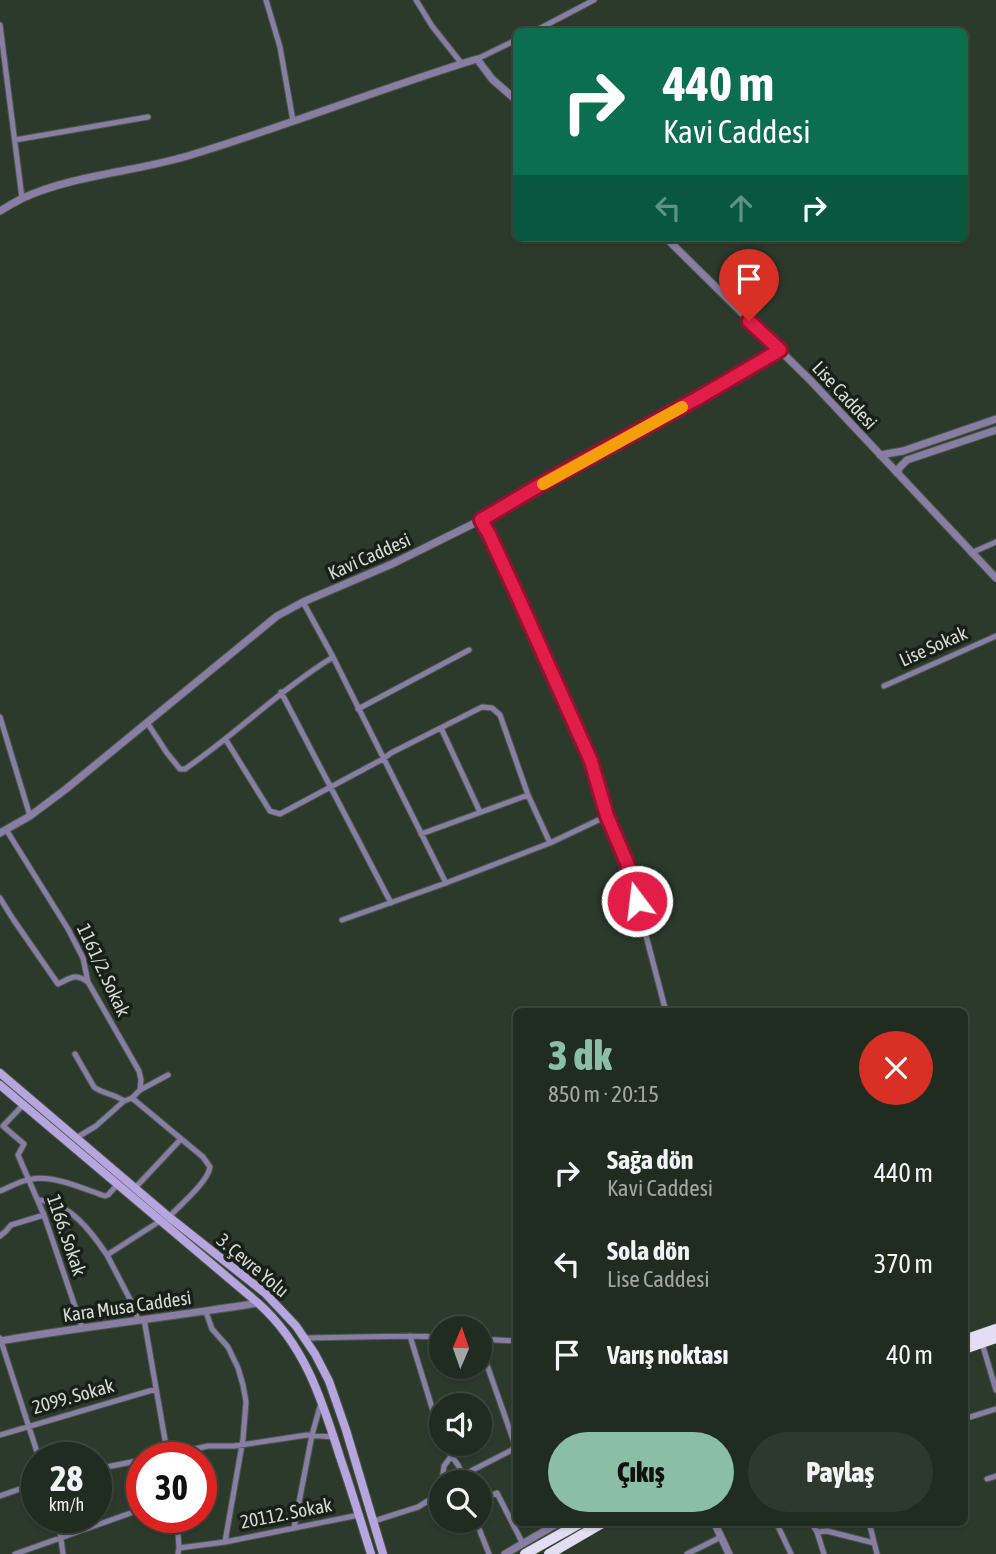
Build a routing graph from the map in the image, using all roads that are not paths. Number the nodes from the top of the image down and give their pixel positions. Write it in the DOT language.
graph roads {
  1 [pos="266,0"];
  2 [pos="416,0"];
  3 [pos="593,0"];
  4 [pos="0,25"];
  5 [pos="540,28"];
  6 [pos="513,41"];
  7 [pos="477,59"];
  8 [pos="462,64"];
  9 [pos="513,97"];
  10 [pos="148,117"];
  11 [pos="293,121"];
  12 [pos="15,139"];
  13 [pos="22,198"];
  14 [pos="0,211"];
  15 [pos="670,242"];
  16 [pos="780,350"];
  17 [pos="996,419"];
  18 [pos="996,430"];
  19 [pos="880,455"];
  20 [pos="897,473"];
  21 [pos="481,520"];
  22 [pos="996,542"];
  23 [pos="971,552"];
  24 [pos="996,578"];
  25 [pos="303,602"];
  26 [pos="996,636"];
  27 [pos="469,650"];
  28 [pos="333,657"];
  29 [pos="884,686"];
  30 [pos="281,692"];
  31 [pos="358,709"];
  32 [pos="0,717"];
  33 [pos="148,724"];
  34 [pos="440,728"];
  35 [pos="226,740"];
  36 [pos="383,759"];
  37 [pos="331,787"];
  38 [pos="528,795"];
  39 [pos="480,812"];
  40 [pos="30,816"];
  41 [pos="607,816"];
  42 [pos="3,832"];
  43 [pos="421,834"];
  44 [pos="550,844"];
  45 [pos="446,883"];
  46 [pos="0,898"];
  47 [pos="391,903"];
  48 [pos="342,920"];
  49 [pos="88,982"];
  50 [pos="665,1008"];
  51 [pos="75,1054"];
  52 [pos="0,1073"];
  53 [pos="168,1075"];
  54 [pos="0,1085"];
  55 [pos="140,1090"];
  56 [pos="132,1098"];
  57 [pos="124,1101"];
  58 [pos="24,1104"];
  59 [pos="76,1138"];
  60 [pos="181,1139"];
  61 [pos="29,1179"];
  62 [pos="117,1185"];
  63 [pos="135,1188"];
  64 [pos="0,1191"];
  65 [pos="39,1200"];
  66 [pos="44,1215"];
  67 [pos="169,1217"];
  68 [pos="160,1221"];
  69 [pos="0,1236"];
  70 [pos="107,1255"];
  71 [pos="258,1303"];
  72 [pos="206,1312"];
  73 [pos="141,1319"];
  74 [pos="82,1327"];
  75 [pos="996,1329"];
  76 [pos="410,1336"];
  77 [pos="429,1337"];
  78 [pos="305,1338"];
  79 [pos="968,1338"];
  80 [pos="996,1338"];
  81 [pos="0,1340"];
  82 [pos="492,1340"];
  83 [pos="513,1341"];
  84 [pos="982,1343"];
  85 [pos="968,1348"];
  86 [pos="492,1379"];
  87 [pos="156,1389"];
  88 [pos="996,1390"];
  89 [pos="429,1397"];
  90 [pos="321,1402"];
  91 [pos="996,1409"];
  92 [pos="968,1418"];
  93 [pos="29,1426"];
  94 [pos="0,1435"];
  95 [pos="312,1435"];
  96 [pos="334,1437"];
  97 [pos="513,1440"];
  98 [pos="34,1442"];
  99 [pos="165,1442"];
  100 [pos="217,1446"];
  101 [pos="241,1447"];
  102 [pos="513,1449"];
  103 [pos="473,1470"];
  104 [pos="996,1476"];
  105 [pos="987,1479"];
  106 [pos="21,1489"];
  107 [pos="492,1495"];
  108 [pos="0,1496"];
  109 [pos="429,1500"];
  110 [pos="126,1515"];
  111 [pos="356,1516"];
  112 [pos="374,1521"];
  113 [pos="513,1525"];
  114 [pos="513,1526"];
  115 [pos="555,1526"];
  116 [pos="573,1526"];
  117 [pos="597,1526"];
  118 [pos="716,1526"];
  119 [pos="778,1526"];
  120 [pos="813,1526"];
  121 [pos="870,1526"];
  122 [pos="294,1528"];
  123 [pos="817,1532"];
  124 [pos="60,1533"];
  125 [pos="178,1533"];
  126 [pos="481,1533"];
  127 [pos="61,1537"];
  128 [pos="721,1537"];
  129 [pos="225,1542"];
  130 [pos="874,1543"];
  131 [pos="524,1549"];
  132 [pos="179,1551"];
  133 [pos="15,1554"];
  134 [pos="63,1554"];
  135 [pos="371,1554"];
  136 [pos="383,1554"];
  137 [pos="489,1554"];
  138 [pos="505,1554"];
  139 [pos="549,1554"];
  140 [pos="687,1554"];
  141 [pos="729,1554"];
  142 [pos="790,1554"];
  143 [pos="824,1554"];
  144 [pos="877,1554"];
  1 -- 11 [label="street"];
  2 -- 8 [label="street"];
  3 -- 5 [label="street"];
  4 -- 12 [label="street"];
  6 -- 7 [label="street"];
  7 -- 8 [label="street"];
  7 -- 9 [label="street"];
  8 -- 11 [label="street"];
  10 -- 12 [label="street"];
  11 -- 13 [label="street"];
  12 -- 13 [label="street"];
  13 -- 14 [label="street"];
  15 -- 16 [label="street, Lise Caddesi"];
  16 -- 19 [label="street, Lise Caddesi"];
  16 -- 21 [label="street, Kavi Caddesi"];
  17 -- 19 [label="street"];
  18 -- 20 [label="street"];
  19 -- 20 [label="street, Lise Caddesi"];
  20 -- 23 [label="street, Lise Caddesi"];
  21 -- 25 [label="street, Kavi Caddesi"];
  21 -- 41 [label="street"];
  22 -- 23 [label="street"];
  23 -- 24 [label="street, Lise Caddesi"];
  25 -- 28 [label="street"];
  25 -- 33 [label="street, Kavi Caddesi"];
  26 -- 29 [label="street, Lise Sokak"];
  27 -- 31 [label="street"];
  28 -- 30 [label="street"];
  28 -- 31 [label="street"];
  30 -- 35 [label="street"];
  30 -- 37 [label="street"];
  31 -- 36 [label="street"];
  32 -- 40 [label="street"];
  33 -- 35 [label="street"];
  33 -- 40 [label="street, Kavi Caddesi"];
  34 -- 36 [label="street"];
  34 -- 38 [label="street"];
  34 -- 39 [label="street"];
  35 -- 37 [label="street"];
  36 -- 37 [label="street"];
  36 -- 43 [label="street"];
  37 -- 47 [label="street"];
  38 -- 39 [label="street"];
  38 -- 44 [label="street"];
  39 -- 43 [label="street"];
  40 -- 42 [label="street, Kavi Caddesi"];
  41 -- 44 [label="street"];
  41 -- 50 [label="street"];
  42 -- 49 [label="street, 1161/2. Sokak"];
  43 -- 45 [label="street"];
  44 -- 45 [label="street"];
  45 -- 47 [label="street"];
  46 -- 49 [label="street"];
  47 -- 48 [label="street"];
  49 -- 55 [label="street, 1161/2. Sokak"];
  51 -- 57 [label="street"];
  52 -- 59 [label="main road, 3. Çevre Yolu"];
  53 -- 55 [label="street"];
  54 -- 58 [label="main road, 3. Çevre Yolu"];
  55 -- 56 [label="street"];
  56 -- 57 [label="street"];
  56 -- 60 [label="street"];
  57 -- 59 [label="street"];
  58 -- 61 [label="street, 1166. Sokak"];
  58 -- 62 [label="main road, 3. Çevre Yolu"];
  59 -- 63 [label="main road, 3. Çevre Yolu"];
  60 -- 63 [label="street"];
  60 -- 67 [label="street"];
  61 -- 62 [label="street"];
  61 -- 64 [label="street"];
  61 -- 65 [label="street, 1166. Sokak"];
  62 -- 68 [label="main road, 3. Çevre Yolu"];
  63 -- 67 [label="main road, 3. Çevre Yolu"];
  65 -- 66 [label="street, 1166. Sokak"];
  65 -- 70 [label="street"];
  66 -- 69 [label="street"];
  66 -- 74 [label="street, 1166. Sokak"];
  67 -- 78 [label="main road, 3. Çevre Yolu"];
  68 -- 70 [label="street"];
  68 -- 71 [label="main road, 3. Çevre Yolu"];
  70 -- 73 [label="street"];
  71 -- 72 [label="street, Kara Musa Caddesi"];
  71 -- 90 [label="main road, 3. Çevre Yolu"];
  72 -- 73 [label="street, Kara Musa Caddesi"];
  72 -- 101 [label="street, 20112. Sokak"];
  73 -- 74 [label="street, Kara Musa Caddesi"];
  73 -- 87 [label="street"];
  74 -- 81 [label="street, Kara Musa Caddesi"];
  75 -- 79 [label="highway"];
  76 -- 77 [label="street"];
  76 -- 78 [label="street"];
  76 -- 89 [label="street"];
  78 -- 112 [label="main road, 3. Çevre Yolu"];
  80 -- 84 [label="highway"];
  81 -- 93 [label="street"];
  82 -- 83 [label="street"];
  84 -- 85 [label="highway"];
  84 -- 88 [label="street"];
  86 -- 97 [label="street"];
  87 -- 93 [label="street, 2099. Sokak"];
  87 -- 99 [label="street"];
  90 -- 95 [label="street"];
  90 -- 96 [label="main road, 3. Çevre Yolu"];
  91 -- 92 [label="street"];
  93 -- 94 [label="street, 2099. Sokak"];
  93 -- 98 [label="street"];
  95 -- 96 [label="street"];
  95 -- 101 [label="street"];
  95 -- 122 [label="street"];
  96 -- 111 [label="main road, 3. Çevre Yolu"];
  100 -- 101 [label="street"];
  101 -- 129 [label="street, 20112. Sokak"];
  102 -- 103 [label="street"];
  104 -- 105 [label="street"];
  106 -- 108 [label="street"];
  107 -- 113 [label="street"];
  109 -- 112 [label="street"];
  110 -- 127 [label="street"];
  111 -- 122 [label="street, 20112. Sokak"];
  111 -- 135 [label="main road, 3. Çevre Yolu"];
  112 -- 136 [label="main road, 3. Çevre Yolu"];
  114 -- 131 [label="street"];
  115 -- 131 [label="street"];
  116 -- 131 [label="highway"];
  117 -- 139 [label="highway"];
  118 -- 128 [label="street"];
  119 -- 142 [label="street"];
  120 -- 123 [label="street"];
  121 -- 130 [label="street"];
  122 -- 129 [label="street, 20112. Sokak"];
  123 -- 130 [label="street"];
  123 -- 143 [label="street"];
  124 -- 127 [label="street"];
  125 -- 132 [label="street"];
  126 -- 137 [label="street"];
  127 -- 133 [label="street"];
  127 -- 134 [label="street"];
  128 -- 140 [label="street"];
  128 -- 141 [label="street"];
  129 -- 132 [label="street, 20112. Sokak"];
  130 -- 144 [label="street"];
  131 -- 138 [label="street"];
}
